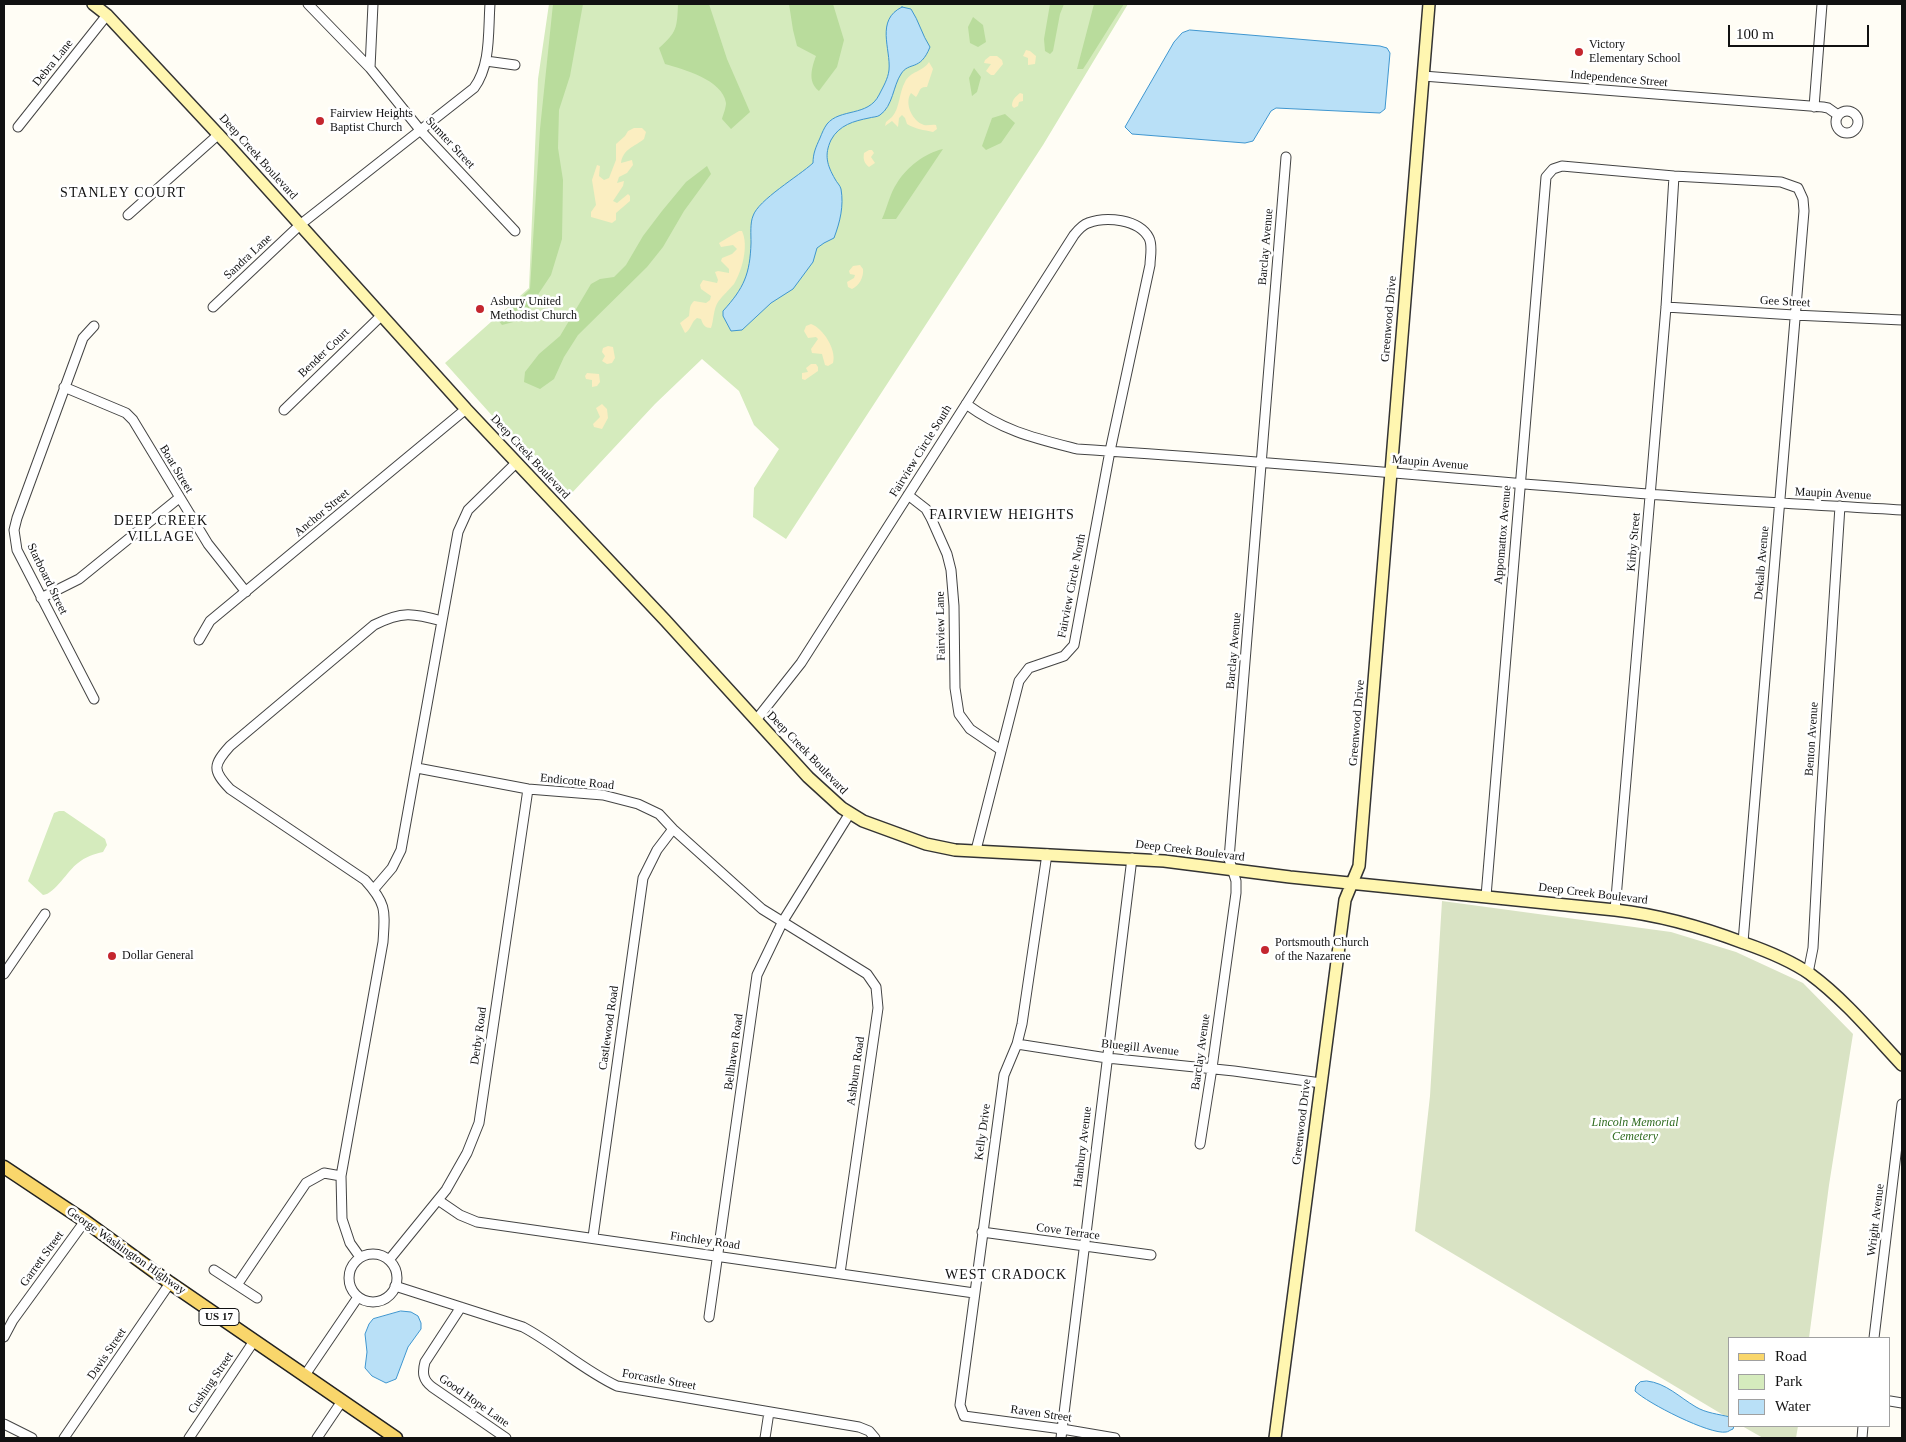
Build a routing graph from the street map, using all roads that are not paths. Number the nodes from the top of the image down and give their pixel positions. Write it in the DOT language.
graph roads {
  1 [pos="93,4"];
  2 [pos="308,4"];
  3 [pos="373,4"];
  4 [pos="490,4"];
  5 [pos="1429,4"];
  6 [pos="1822,4"];
  7 [pos="107,15"];
  8 [pos="486,61"];
  9 [pos="515,65"];
  10 [pos="370,68"];
  11 [pos="1423,76"];
  12 [pos="1814,107"];
  13 [pos="1838,115"];
  14 [pos="18,127"];
  15 [pos="421,131"];
  16 [pos="219,134"];
  17 [pos="1286,157"];
  18 [pos="1674,176"];
  19 [pos="128,215"];
  20 [pos="1121,221"];
  21 [pos="301,224"];
  22 [pos="515,231"];
  23 [pos="213,307"];
  24 [pos="1666,307"];
  25 [pos="382,315"];
  26 [pos="1794,315"];
  27 [pos="1902,320"];
  28 [pos="94,326"];
  29 [pos="64,386"];
  30 [pos="966,404"];
  31 [pos="466,409"];
  32 [pos="284,410"];
  33 [pos="1110,451"];
  34 [pos="1262,462"];
  35 [pos="516,463"];
  36 [pos="1391,472"];
  37 [pos="1520,484"];
  38 [pos="1650,494"];
  39 [pos="908,495"];
  40 [pos="179,498"];
  41 [pos="1779,504"];
  42 [pos="1840,506"];
  43 [pos="1902,510"];
  44 [pos="246,592"];
  45 [pos="41,598"];
  46 [pos="442,621"];
  47 [pos="199,640"];
  48 [pos="94,699"];
  49 [pos="756,720"];
  50 [pos="1001,750"];
  51 [pos="417,768"];
  52 [pos="528,789"];
  53 [pos="850,813"];
  54 [pos="673,829"];
  55 [pos="976,850"];
  56 [pos="1047,854"];
  57 [pos="1132,858"];
  58 [pos="1232,870"];
  59 [pos="1353,883"];
  60 [pos="374,890"];
  61 [pos="1486,896"];
  62 [pos="1615,910"];
  63 [pos="45,914"];
  64 [pos="783,921"];
  65 [pos="1743,942"];
  66 [pos="1808,973"];
  67 [pos="4,974"];
  68 [pos="1017,1044"];
  69 [pos="1107,1058"];
  70 [pos="1902,1065"];
  71 [pos="1212,1068"];
  72 [pos="1321,1083"];
  73 [pos="1902,1104"];
  74 [pos="1200,1144"];
  75 [pos="4,1167"];
  76 [pos="342,1176"];
  77 [pos="438,1200"];
  78 [pos="85,1222"];
  79 [pos="982,1232"];
  80 [pos="593,1237"];
  81 [pos="1083,1247"];
  82 [pos="718,1255"];
  83 [pos="1150,1255"];
  84 [pos="360,1257"];
  85 [pos="389,1260"];
  86 [pos="214,1270"];
  87 [pos="840,1272"];
  88 [pos="170,1283"];
  89 [pos="237,1285"];
  90 [pos="395,1286"];
  91 [pos="974,1293"];
  92 [pos="358,1297"];
  93 [pos="257,1298"];
  94 [pos="462,1307"];
  95 [pos="709,1317"];
  96 [pos="4,1337"];
  97 [pos="1874,1337"];
  98 [pos="254,1341"];
  99 [pos="305,1375"];
  100 [pos="342,1401"];
  101 [pos="769,1412"];
  102 [pos="964,1416"];
  103 [pos="4,1424"];
  104 [pos="1061,1434"];
  105 [pos="32,1438"];
  106 [pos="64,1438"];
  107 [pos="189,1438"];
  108 [pos="317,1438"];
  109 [pos="396,1438"];
  110 [pos="506,1438"];
  111 [pos="764,1438"];
  112 [pos="875,1438"];
  113 [pos="1115,1438"];
  114 [pos="1275,1438"];
  1 -- 7 [label="street, Deep Creek Boulevard"];
  2 -- 10 [label="street, Sumter Street"];
  3 -- 10 [label="street"];
  4 -- 8 [label="street, Sandra Lane"];
  5 -- 11 [label="street, Greenwood Drive"];
  6 -- 12 [label="street"];
  7 -- 14 [label="street, Debra Lane"];
  7 -- 16 [label="street, Deep Creek Boulevard"];
  8 -- 9 [label="street"];
  8 -- 15 [label="street, Sandra Lane"];
  10 -- 15 [label="street, Sumter Street"];
  11 -- 12 [label="street, Independence Street"];
  11 -- 36 [label="street, Greenwood Drive"];
  12 -- 13 [label="street, Independence Street"];
  15 -- 21 [label="street, Sandra Lane"];
  15 -- 22 [label="street, Sumter Street"];
  16 -- 19 [label="street"];
  16 -- 21 [label="street, Deep Creek Boulevard"];
  17 -- 34 [label="street, Barclay Avenue"];
  18 -- 24 [label="street, Kirby Street"];
  18 -- 26 [label="street, Dekalb Avenue"];
  18 -- 37 [label="street, Appomattox Avenue"];
  20 -- 30 [label="street, Fairview Circle South"];
  20 -- 33 [label="street, Fairview Circle North"];
  21 -- 23 [label="street, Sandra Lane"];
  21 -- 25 [label="street, Deep Creek Boulevard"];
  24 -- 26 [label="street, Gee Street"];
  24 -- 38 [label="street, Kirby Street"];
  25 -- 31 [label="street, Deep Creek Boulevard"];
  25 -- 32 [label="street, Bender Court"];
  26 -- 27 [label="street, Gee Street"];
  26 -- 41 [label="street, Dekalb Avenue"];
  28 -- 29 [label="street, Starboard Street"];
  29 -- 40 [label="street, Boat Street"];
  29 -- 45 [label="street, Starboard Street"];
  30 -- 33 [label="street, Maupin Avenue"];
  30 -- 39 [label="street, Fairview Circle South"];
  31 -- 35 [label="street, Deep Creek Boulevard"];
  31 -- 44 [label="street, Anchor Street"];
  33 -- 34 [label="street, Maupin Avenue"];
  33 -- 50 [label="street, Fairview Circle North"];
  34 -- 36 [label="street, Maupin Avenue"];
  34 -- 58 [label="street, Barclay Avenue"];
  35 -- 46 [label="street"];
  35 -- 49 [label="street, Deep Creek Boulevard"];
  36 -- 37 [label="street, Maupin Avenue"];
  36 -- 59 [label="street, Greenwood Drive"];
  37 -- 38 [label="street, Maupin Avenue"];
  37 -- 61 [label="street, Appomattox Avenue"];
  38 -- 41 [label="street, Maupin Avenue"];
  38 -- 62 [label="street, Kirby Street"];
  39 -- 49 [label="street, Fairview Circle South"];
  39 -- 50 [label="street, Fairview Lane"];
  40 -- 44 [label="street, Boat Street"];
  40 -- 45 [label="street"];
  41 -- 42 [label="street, Maupin Avenue"];
  41 -- 65 [label="street, Dekalb Avenue"];
  42 -- 43 [label="street, Maupin Avenue"];
  42 -- 66 [label="street, Benton Avenue"];
  44 -- 47 [label="street, Anchor Street"];
  45 -- 48 [label="street, Starboard Street"];
  46 -- 51 [label="street"];
  46 -- 60 [label="street"];
  49 -- 53 [label="street, Deep Creek Boulevard"];
  50 -- 55 [label="street, Fairview Circle North"];
  51 -- 52 [label="street, Endicotte Road"];
  51 -- 60 [label="street"];
  52 -- 54 [label="street, Endicotte Road"];
  52 -- 77 [label="street, Derby Road"];
  53 -- 55 [label="street, Deep Creek Boulevard"];
  53 -- 64 [label="street, Bellhaven Road"];
  54 -- 64 [label="street, Endicotte Road"];
  54 -- 80 [label="street, Castlewood Road"];
  55 -- 56 [label="street, Deep Creek Boulevard"];
  56 -- 57 [label="street, Deep Creek Boulevard"];
  56 -- 68 [label="street, Kelly Drive"];
  57 -- 58 [label="street, Deep Creek Boulevard"];
  57 -- 69 [label="street, Hanbury Avenue"];
  58 -- 59 [label="street, Deep Creek Boulevard"];
  58 -- 71 [label="street, Barclay Avenue"];
  59 -- 61 [label="street, Deep Creek Boulevard"];
  59 -- 72 [label="street, Greenwood Drive"];
  60 -- 76 [label="street"];
  61 -- 62 [label="street, Deep Creek Boulevard"];
  62 -- 65 [label="street, Deep Creek Boulevard"];
  63 -- 67 [label="street"];
  64 -- 82 [label="street, Bellhaven Road"];
  64 -- 87 [label="street, Ashburn Road"];
  65 -- 66 [label="street, Deep Creek Boulevard"];
  66 -- 70 [label="street, Deep Creek Boulevard"];
  68 -- 69 [label="street, Bluegill Avenue"];
  68 -- 79 [label="street, Kelly Drive"];
  69 -- 71 [label="street, Bluegill Avenue"];
  69 -- 81 [label="street, Hanbury Avenue"];
  71 -- 72 [label="street, Bluegill Avenue"];
  71 -- 74 [label="street, Barclay Avenue"];
  72 -- 114 [label="street, Greenwood Drive"];
  73 -- 97 [label="street, Wright Avenue"];
  75 -- 78 [label="main road, George Washington Highway / US 17"];
  76 -- 84 [label="street"];
  76 -- 89 [label="street"];
  77 -- 80 [label="street, Finchley Road"];
  77 -- 85 [label="street, Derby Road"];
  78 -- 88 [label="main road, George Washington Highway / US 17"];
  78 -- 96 [label="street, Garrett Street"];
  79 -- 81 [label="street, Cove Terrace"];
  79 -- 91 [label="street, Kelly Drive"];
  80 -- 82 [label="street, Finchley Road"];
  81 -- 83 [label="street, Cove Terrace"];
  81 -- 104 [label="street, Hanbury Avenue"];
  82 -- 87 [label="street, Finchley Road"];
  82 -- 95 [label="street, Bellhaven Road"];
  84 -- 85 [label="street"];
  84 -- 92 [label="street"];
  85 -- 90 [label="street"];
  86 -- 89 [label="street"];
  87 -- 91 [label="street, Finchley Road"];
  88 -- 98 [label="main road, George Washington Highway / US 17"];
  88 -- 106 [label="street, Davis Street"];
  89 -- 93 [label="street"];
  90 -- 92 [label="street"];
  90 -- 94 [label="street, Forcastle Street"];
  91 -- 102 [label="street, Kelly Drive"];
  92 -- 99 [label="street"];
  94 -- 101 [label="street, Forcastle Street"];
  94 -- 110 [label="street, Good Hope Lane"];
  98 -- 99 [label="main road, George Washington Highway / US 17"];
  98 -- 107 [label="street, Cushing Street"];
  99 -- 100 [label="main road, George Washington Highway / US 17"];
  100 -- 108 [label="street"];
  100 -- 109 [label="main road, George Washington Highway / US 17"];
  101 -- 111 [label="street"];
  101 -- 112 [label="street, Forcastle Street"];
  102 -- 104 [label="street, Raven Street"];
  103 -- 105 [label="street"];
  104 -- 113 [label="street, Raven Street"];
}
